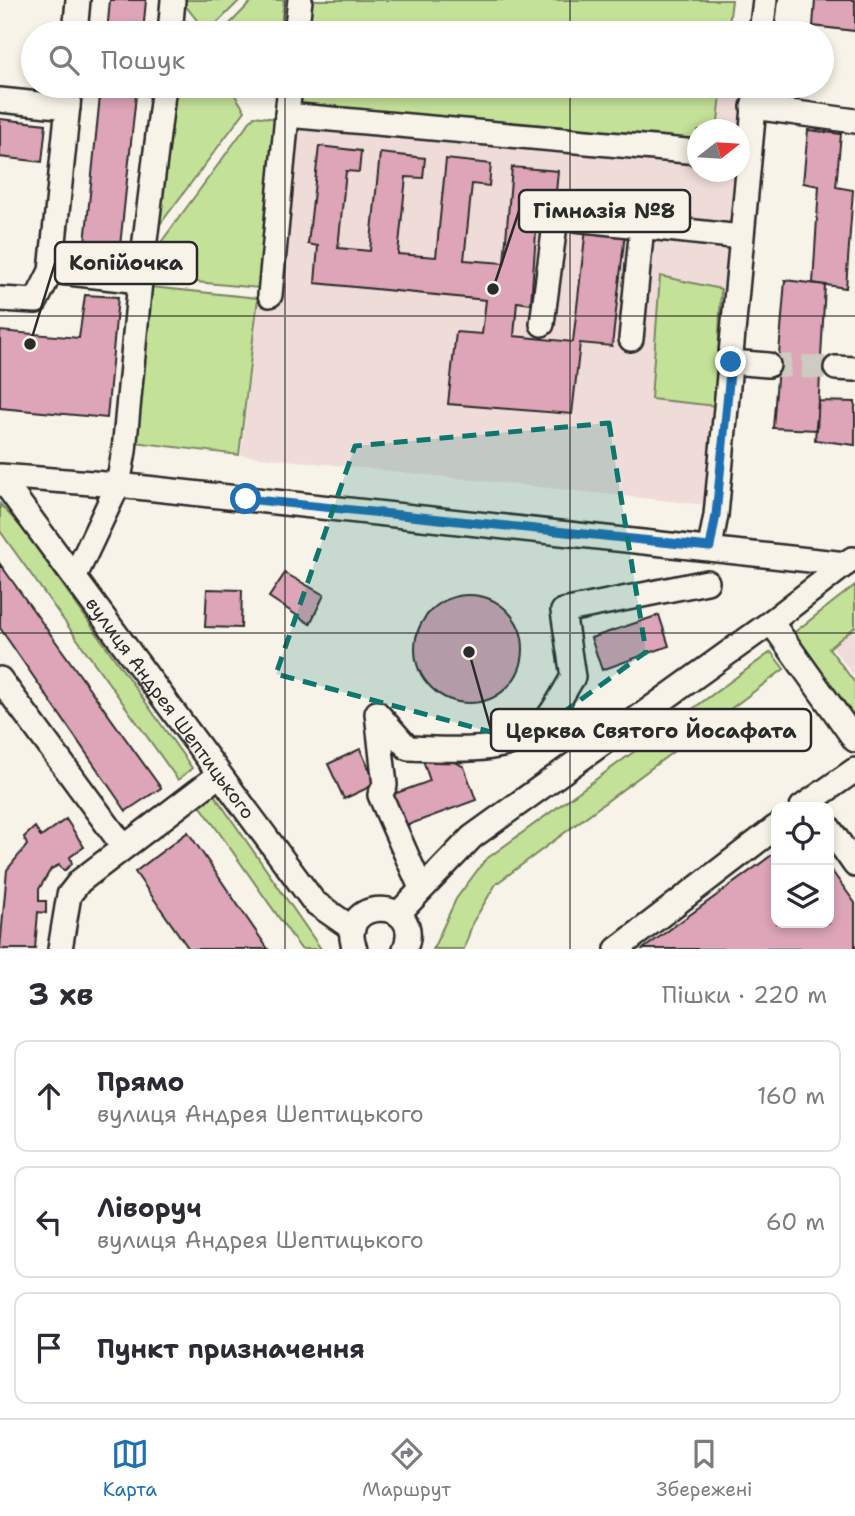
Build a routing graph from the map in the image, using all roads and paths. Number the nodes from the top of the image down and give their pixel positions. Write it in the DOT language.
graph roads {
  1 [pos="78,0"];
  2 [pos="173,0"];
  3 [pos="300,0"];
  4 [pos="765,0"];
  5 [pos="76,21"];
  6 [pos="171,21"];
  7 [pos="297,21"];
  8 [pos="762,21"];
  9 [pos="34,98"];
  10 [pos="69,98"];
  11 [pos="163,98"];
  12 [pos="289,98"];
  13 [pos="754,98"];
  14 [pos="762,98"];
  15 [pos="0,100"];
  16 [pos="287,115"];
  17 [pos="750,119"];
  18 [pos="855,121"];
  19 [pos="687,151"];
  20 [pos="742,182"];
  21 [pos="642,226"];
  22 [pos="741,237"];
  23 [pos="51,271"];
  24 [pos="140,281"];
  25 [pos="270,295"];
  26 [pos="0,299"];
  27 [pos="542,324"];
  28 [pos="631,339"];
  29 [pos="731,362"];
  30 [pos="768,365"];
  31 [pos="0,476"];
  32 [pos="118,485"];
  33 [pos="710,547"];
  34 [pos="851,561"];
  35 [pos="75,576"];
  36 [pos="707,582"];
  37 [pos="771,622"];
  38 [pos="0,679"];
  39 [pos="855,740"];
  40 [pos="855,770"];
  41 [pos="219,775"];
  42 [pos="813,802"];
  43 [pos="771,831"];
  44 [pos="834,835"];
  45 [pos="123,846"];
  46 [pos="855,865"];
  47 [pos="421,888"];
  48 [pos="398,914"];
  49 [pos="354,939"];
  50 [pos="60,949"];
  51 [pos="405,949"];
  52 [pos="617,949"];
  1 -- 5 [label="street"];
  2 -- 6 [label="street"];
  3 -- 7 [label="street"];
  4 -- 8 [label="street"];
  9 -- 15 [label="street"];
  10 -- 23 [label="street"];
  11 -- 24 [label="street"];
  12 -- 16 [label="street"];
  13 -- 17 [label="street"];
  14 -- 18 [label="street"];
  16 -- 19 [label="street"];
  16 -- 25 [label="street"];
  20 -- 22 [label="street"];
  21 -- 22 [label="street"];
  21 -- 27 [label="street"];
  21 -- 28 [label="street"];
  22 -- 29 [label="street"];
  23 -- 24 [label="street"];
  23 -- 26 [label="street"];
  24 -- 32 [label="street"];
  29 -- 30 [label="street"];
  29 -- 33 [label="street"];
  31 -- 32 [label="street, вулиця Андрея Шептицького"];
  31 -- 35 [label="street, вулиця Андрея Шептицького"];
  32 -- 33 [label="street, вулиця Андрея Шептицького"];
  32 -- 35 [label="street"];
  33 -- 34 [label="street, вулиця Андрея Шептицького"];
  34 -- 37 [label="street"];
  35 -- 41 [label="street, вулиця Андрея Шептицького"];
  36 -- 47 [label="street"];
  37 -- 39 [label="street"];
  37 -- 47 [label="street"];
  38 -- 45 [label="street"];
  40 -- 42 [label="street"];
  41 -- 45 [label="street"];
  41 -- 49 [label="street, вулиця Андрея Шептицького"];
  43 -- 52 [label="street"];
  44 -- 46 [label="street"];
  45 -- 50 [label="street"];
  47 -- 48 [label="street"];
  48 -- 49 [label="street"];
  48 -- 51 [label="street"];
}
